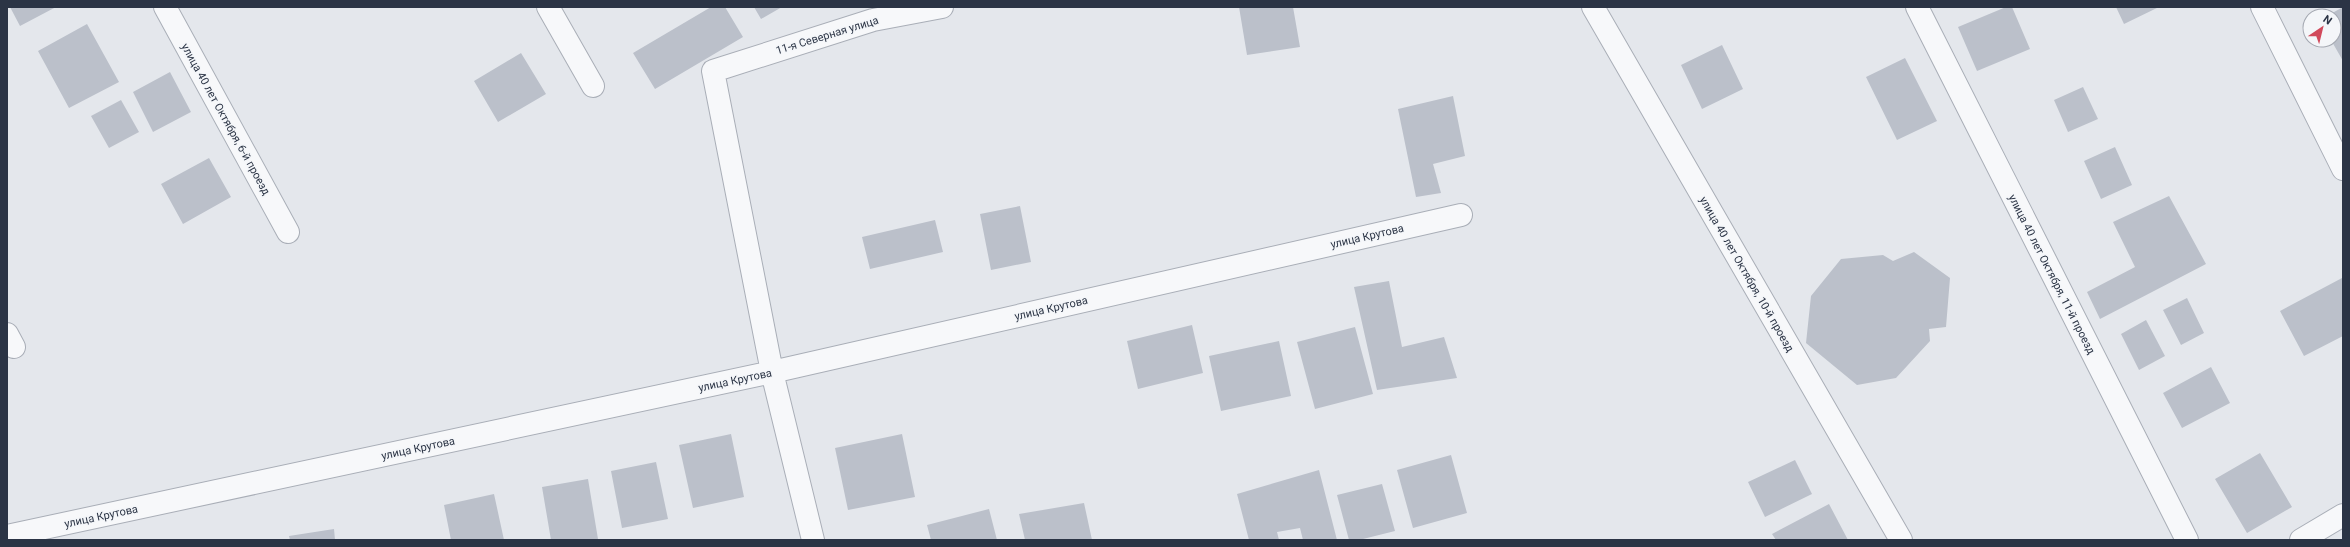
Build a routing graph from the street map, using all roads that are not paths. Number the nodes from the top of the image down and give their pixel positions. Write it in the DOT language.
graph roads {
  1 [pos="165,7"];
  2 [pos="548,7"];
  3 [pos="942,7"];
  4 [pos="1593,7"];
  5 [pos="1917,7"];
  6 [pos="2262,7"];
  7 [pos="869,14"];
  8 [pos="593,86"];
  9 [pos="2343,169"];
  10 [pos="1461,215"];
  11 [pos="288,232"];
  12 [pos="772,372"];
  13 [pos="2343,515"];
  14 [pos="7,536"];
  15 [pos="813,540"];
  16 [pos="1901,540"];
  17 [pos="2187,540"];
  18 [pos="2301,540"];
  1 -- 11 [label="street, улица 40 лет Октября, 6-й проезд"];
  2 -- 8 [label="street"];
  3 -- 7 [label="street, 11-я Северная улица"];
  4 -- 16 [label="street, улица 40 лет Октября, 10-й проезд"];
  5 -- 17 [label="street, улица 40 лет Октября, 11-й проезд"];
  6 -- 9 [label="street"];
  7 -- 12 [label="street, 11-я Северная улица"];
  10 -- 12 [label="street, улица Крутова"];
  12 -- 14 [label="street, улица Крутова"];
  12 -- 15 [label="street"];
  13 -- 18 [label="street"];
}
